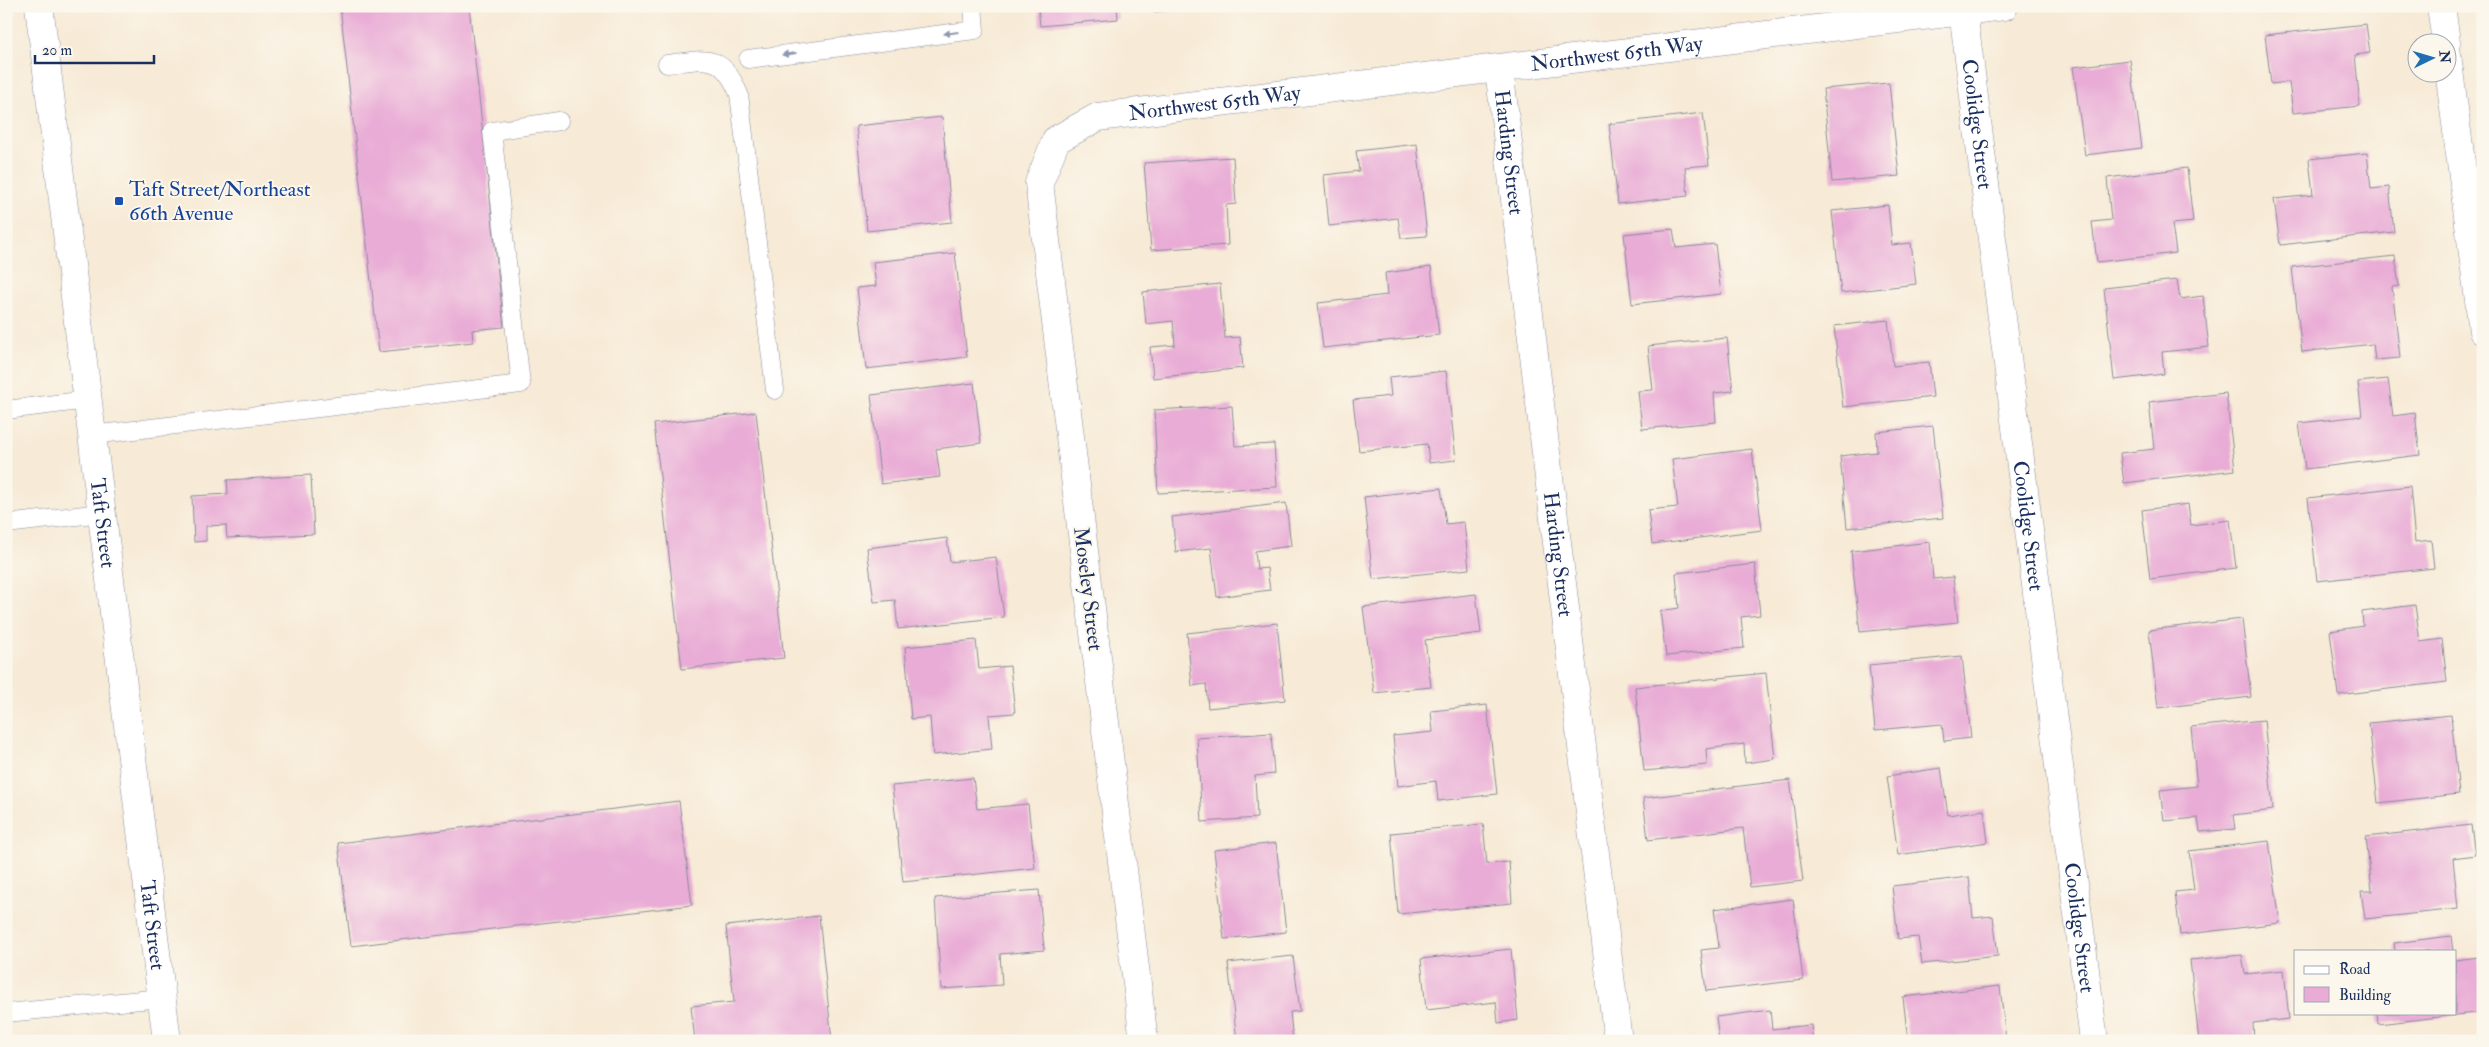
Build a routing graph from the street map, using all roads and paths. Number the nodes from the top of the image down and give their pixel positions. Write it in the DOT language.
graph roads {
  1 [pos="39,6"];
  2 [pos="973,6"];
  3 [pos="2004,6"];
  4 [pos="2441,6"];
  5 [pos="1963,11"];
  6 [pos="2445,32"];
  7 [pos="748,59"];
  8 [pos="667,64"];
  9 [pos="1499,69"];
  10 [pos="2451,82"];
  11 [pos="560,121"];
  12 [pos="1056,140"];
  13 [pos="2483,332"];
  14 [pos="775,390"];
  15 [pos="88,400"];
  16 [pos="6,410"];
  17 [pos="92,435"];
  18 [pos="102,513"];
  19 [pos="6,524"];
  20 [pos="162,998"];
  21 [pos="6,1014"];
  22 [pos="167,1041"];
  23 [pos="1144,1041"];
  24 [pos="1618,1041"];
  25 [pos="2094,1041"];
  1 -- 15 [label="street, Taft Street"];
  2 -- 7 [label="lane, one-way"];
  3 -- 5 [label="street, Northwest 65th Way"];
  4 -- 6 [label="street"];
  5 -- 9 [label="street, Northwest 65th Way"];
  5 -- 25 [label="street, Coolidge Street"];
  8 -- 14 [label="lane"];
  9 -- 12 [label="street, Northwest 65th Way"];
  9 -- 24 [label="street, Harding Street"];
  10 -- 13 [label="street"];
  11 -- 17 [label="lane"];
  12 -- 23 [label="street, Moseley Street"];
  15 -- 16 [label="lane"];
  15 -- 17 [label="street, Taft Street"];
  17 -- 18 [label="street, Taft Street"];
  18 -- 19 [label="lane"];
  18 -- 20 [label="street, Taft Street"];
  20 -- 21 [label="lane"];
  20 -- 22 [label="street, Taft Street"];
}
